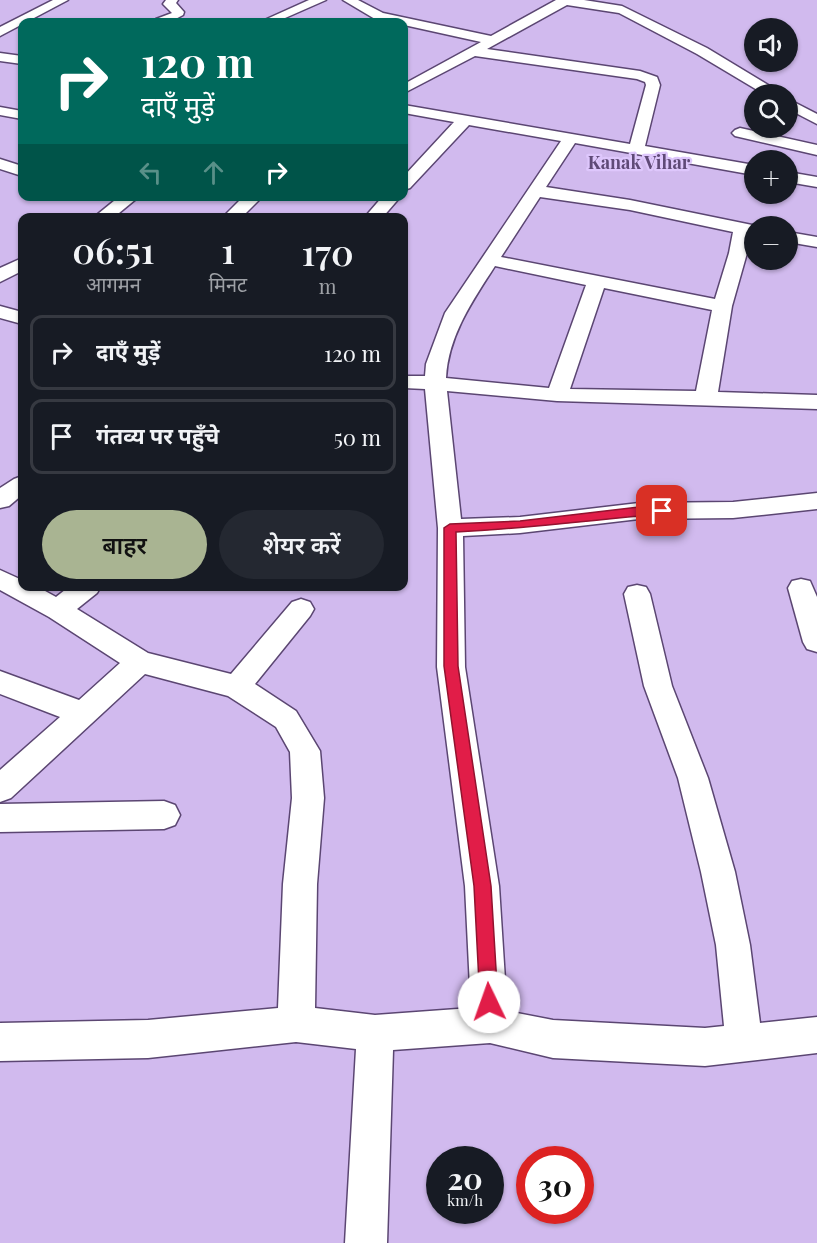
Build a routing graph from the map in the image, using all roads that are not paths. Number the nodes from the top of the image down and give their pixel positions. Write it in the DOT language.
graph roads {
  1 [pos="62,0"];
  2 [pos="171,0"];
  3 [pos="320,0"];
  4 [pos="349,0"];
  5 [pos="564,0"];
  6 [pos="598,0"];
  7 [pos="621,10"];
  8 [pos="27,18"];
  9 [pos="170,18"];
  10 [pos="276,18"];
  11 [pos="389,18"];
  12 [pos="408,22"];
  13 [pos="18,23"];
  14 [pos="0,32"];
  15 [pos="18,35"];
  16 [pos="492,39"];
  17 [pos="471,51"];
  18 [pos="0,57"];
  19 [pos="18,59"];
  20 [pos="757,84"];
  21 [pos="408,87"];
  22 [pos="798,109"];
  23 [pos="408,110"];
  24 [pos="0,111"];
  25 [pos="18,114"];
  26 [pos="817,120"];
  27 [pos="464,121"];
  28 [pos="740,133"];
  29 [pos="570,138"];
  30 [pos="636,149"];
  31 [pos="817,150"];
  32 [pos="0,164"];
  33 [pos="744,168"];
  34 [pos="18,170"];
  35 [pos="408,179"];
  36 [pos="798,179"];
  37 [pos="817,182"];
  38 [pos="537,191"];
  39 [pos="125,201"];
  40 [pos="249,201"];
  41 [pos="388,201"];
  42 [pos="108,213"];
  43 [pos="236,213"];
  44 [pos="377,213"];
  45 [pos="744,229"];
  46 [pos="744,239"];
  47 [pos="798,239"];
  48 [pos="817,242"];
  49 [pos="491,260"];
  50 [pos="18,266"];
  51 [pos="0,276"];
  52 [pos="597,281"];
  53 [pos="722,306"];
  54 [pos="0,312"];
  55 [pos="18,317"];
  56 [pos="408,382"];
  57 [pos="435,382"];
  58 [pos="557,395"];
  59 [pos="706,398"];
  60 [pos="817,402"];
  61 [pos="18,486"];
  62 [pos="0,500"];
  63 [pos="817,501"];
  64 [pos="450,528"];
  65 [pos="0,579"];
  66 [pos="801,588"];
  67 [pos="18,589"];
  68 [pos="22,591"];
  69 [pos="82,591"];
  70 [pos="637,594"];
  71 [pos="301,609"];
  72 [pos="58,610"];
  73 [pos="815,626"];
  74 [pos="140,663"];
  75 [pos="0,682"];
  76 [pos="237,687"];
  77 [pos="85,714"];
  78 [pos="0,789"];
  79 [pos="164,815"];
  80 [pos="0,818"];
  81 [pos="296,1024"];
  82 [pos="490,1024"];
  83 [pos="375,1033"];
  84 [pos="817,1035"];
  85 [pos="0,1042"];
  86 [pos="744,1044"];
  87 [pos="366,1243"];
  1 -- 8 [label="street"];
  2 -- 9 [label="street"];
  3 -- 10 [label="street"];
  4 -- 11 [label="street"];
  5 -- 7 [label="street"];
  5 -- 16 [label="street"];
  6 -- 7 [label="street"];
  7 -- 20 [label="street"];
  12 -- 16 [label="street"];
  13 -- 14 [label="street"];
  14 -- 15 [label="street"];
  16 -- 17 [label="street"];
  17 -- 21 [label="street"];
  17 -- 30 [label="street"];
  18 -- 19 [label="street"];
  22 -- 26 [label="street"];
  23 -- 27 [label="street"];
  24 -- 25 [label="street"];
  27 -- 29 [label="street"];
  27 -- 35 [label="street"];
  28 -- 31 [label="street"];
  29 -- 30 [label="street"];
  29 -- 38 [label="street"];
  30 -- 33 [label="street"];
  32 -- 34 [label="street"];
  36 -- 37 [label="street"];
  38 -- 45 [label="street"];
  38 -- 49 [label="street"];
  39 -- 42 [label="street"];
  40 -- 43 [label="street"];
  41 -- 44 [label="street"];
  46 -- 53 [label="street"];
  47 -- 48 [label="street"];
  49 -- 52 [label="street"];
  49 -- 57 [label="street"];
  50 -- 51 [label="street"];
  52 -- 53 [label="street"];
  52 -- 58 [label="street"];
  53 -- 59 [label="street"];
  54 -- 55 [label="street"];
  56 -- 57 [label="street"];
  57 -- 58 [label="street"];
  57 -- 64 [label="street"];
  58 -- 59 [label="street"];
  59 -- 60 [label="street"];
  61 -- 62 [label="street"];
  63 -- 64 [label="street"];
  64 -- 82 [label="street"];
  65 -- 67 [label="street"];
  66 -- 73 [label="street"];
  68 -- 72 [label="street"];
  69 -- 72 [label="street"];
  70 -- 86 [label="street"];
  71 -- 76 [label="street"];
  72 -- 74 [label="street"];
  74 -- 76 [label="street"];
  74 -- 77 [label="street"];
  75 -- 77 [label="street"];
  76 -- 81 [label="street"];
  77 -- 78 [label="street"];
  79 -- 80 [label="street"];
  81 -- 83 [label="street"];
  81 -- 85 [label="street"];
  82 -- 83 [label="street"];
  82 -- 86 [label="street"];
  83 -- 87 [label="street"];
  84 -- 86 [label="street"];
}
